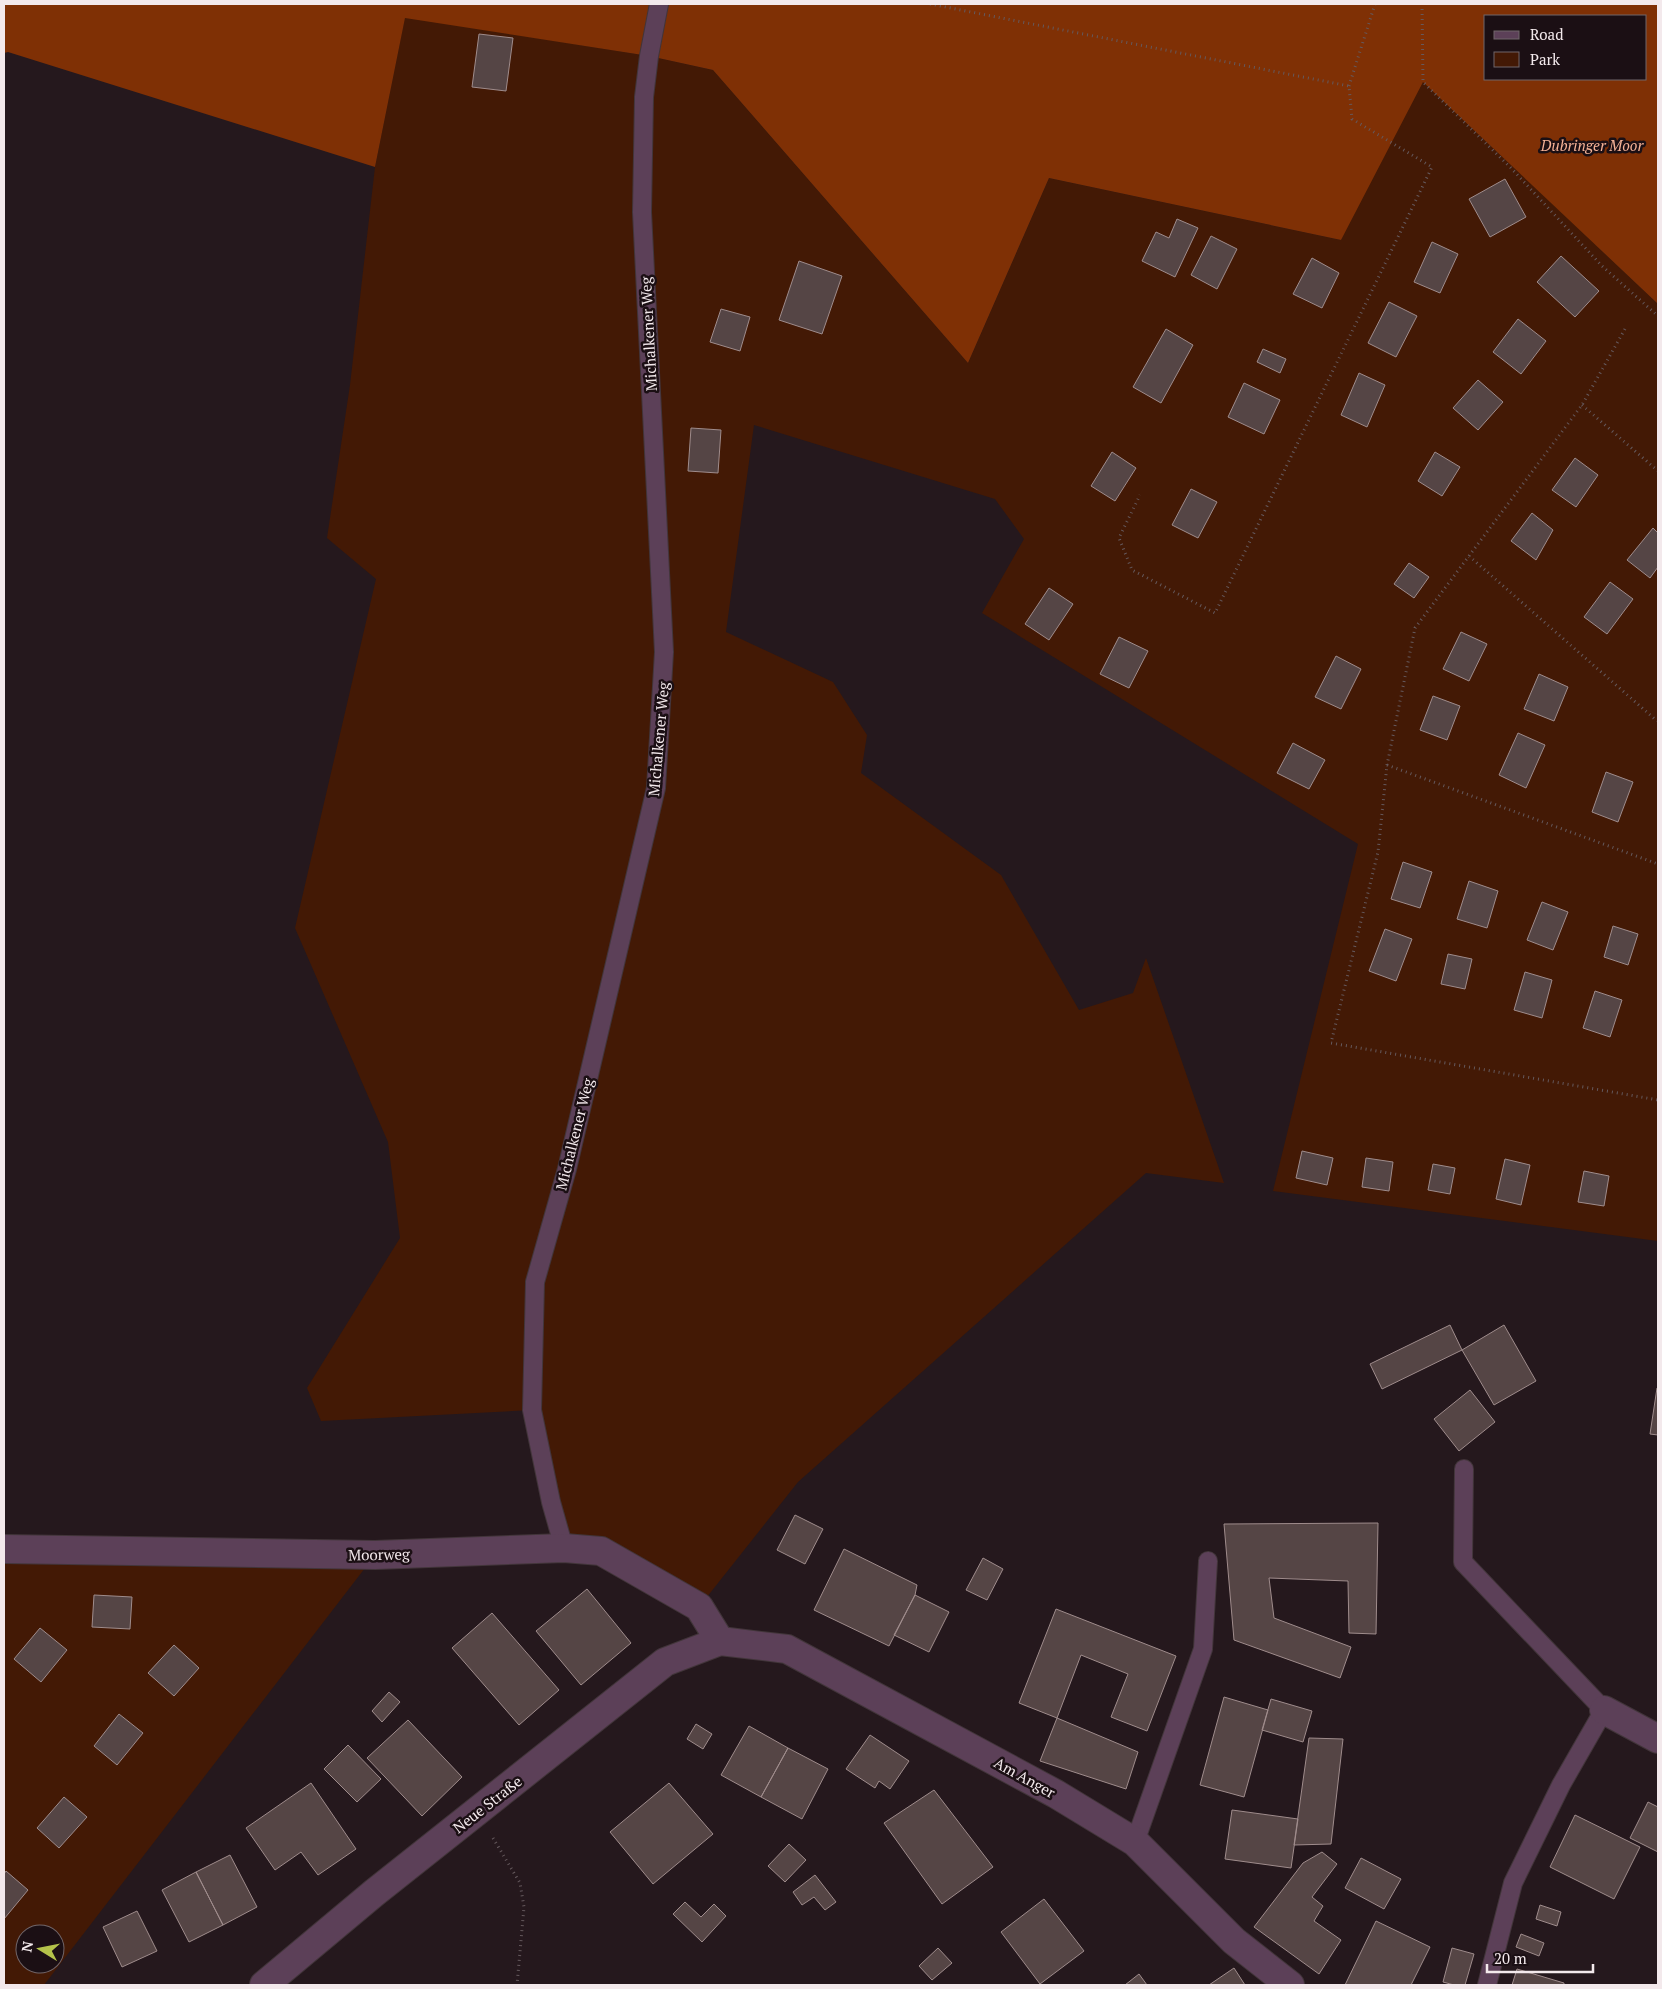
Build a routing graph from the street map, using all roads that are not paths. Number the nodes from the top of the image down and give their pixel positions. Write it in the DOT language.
graph roads {
  1 [pos="659,4"];
  2 [pos="1464,1469"];
  3 [pos="564,1548"];
  4 [pos="4,1549"];
  5 [pos="1208,1561"];
  6 [pos="720,1640"];
  7 [pos="1604,1710"];
  8 [pos="1658,1739"];
  9 [pos="1134,1842"];
  10 [pos="264,1985"];
  11 [pos="1290,1985"];
  12 [pos="1487,1985"];
  1 -- 3 [label="lane, Michalkener Weg"];
  2 -- 7 [label="lane"];
  3 -- 4 [label="street, Moorweg"];
  3 -- 6 [label="street, Moorweg"];
  5 -- 9 [label="lane"];
  6 -- 9 [label="street, Am Anger"];
  6 -- 10 [label="street, Neue Straße"];
  7 -- 8 [label="street"];
  7 -- 12 [label="lane"];
  9 -- 11 [label="street, Am Anger"];
}
